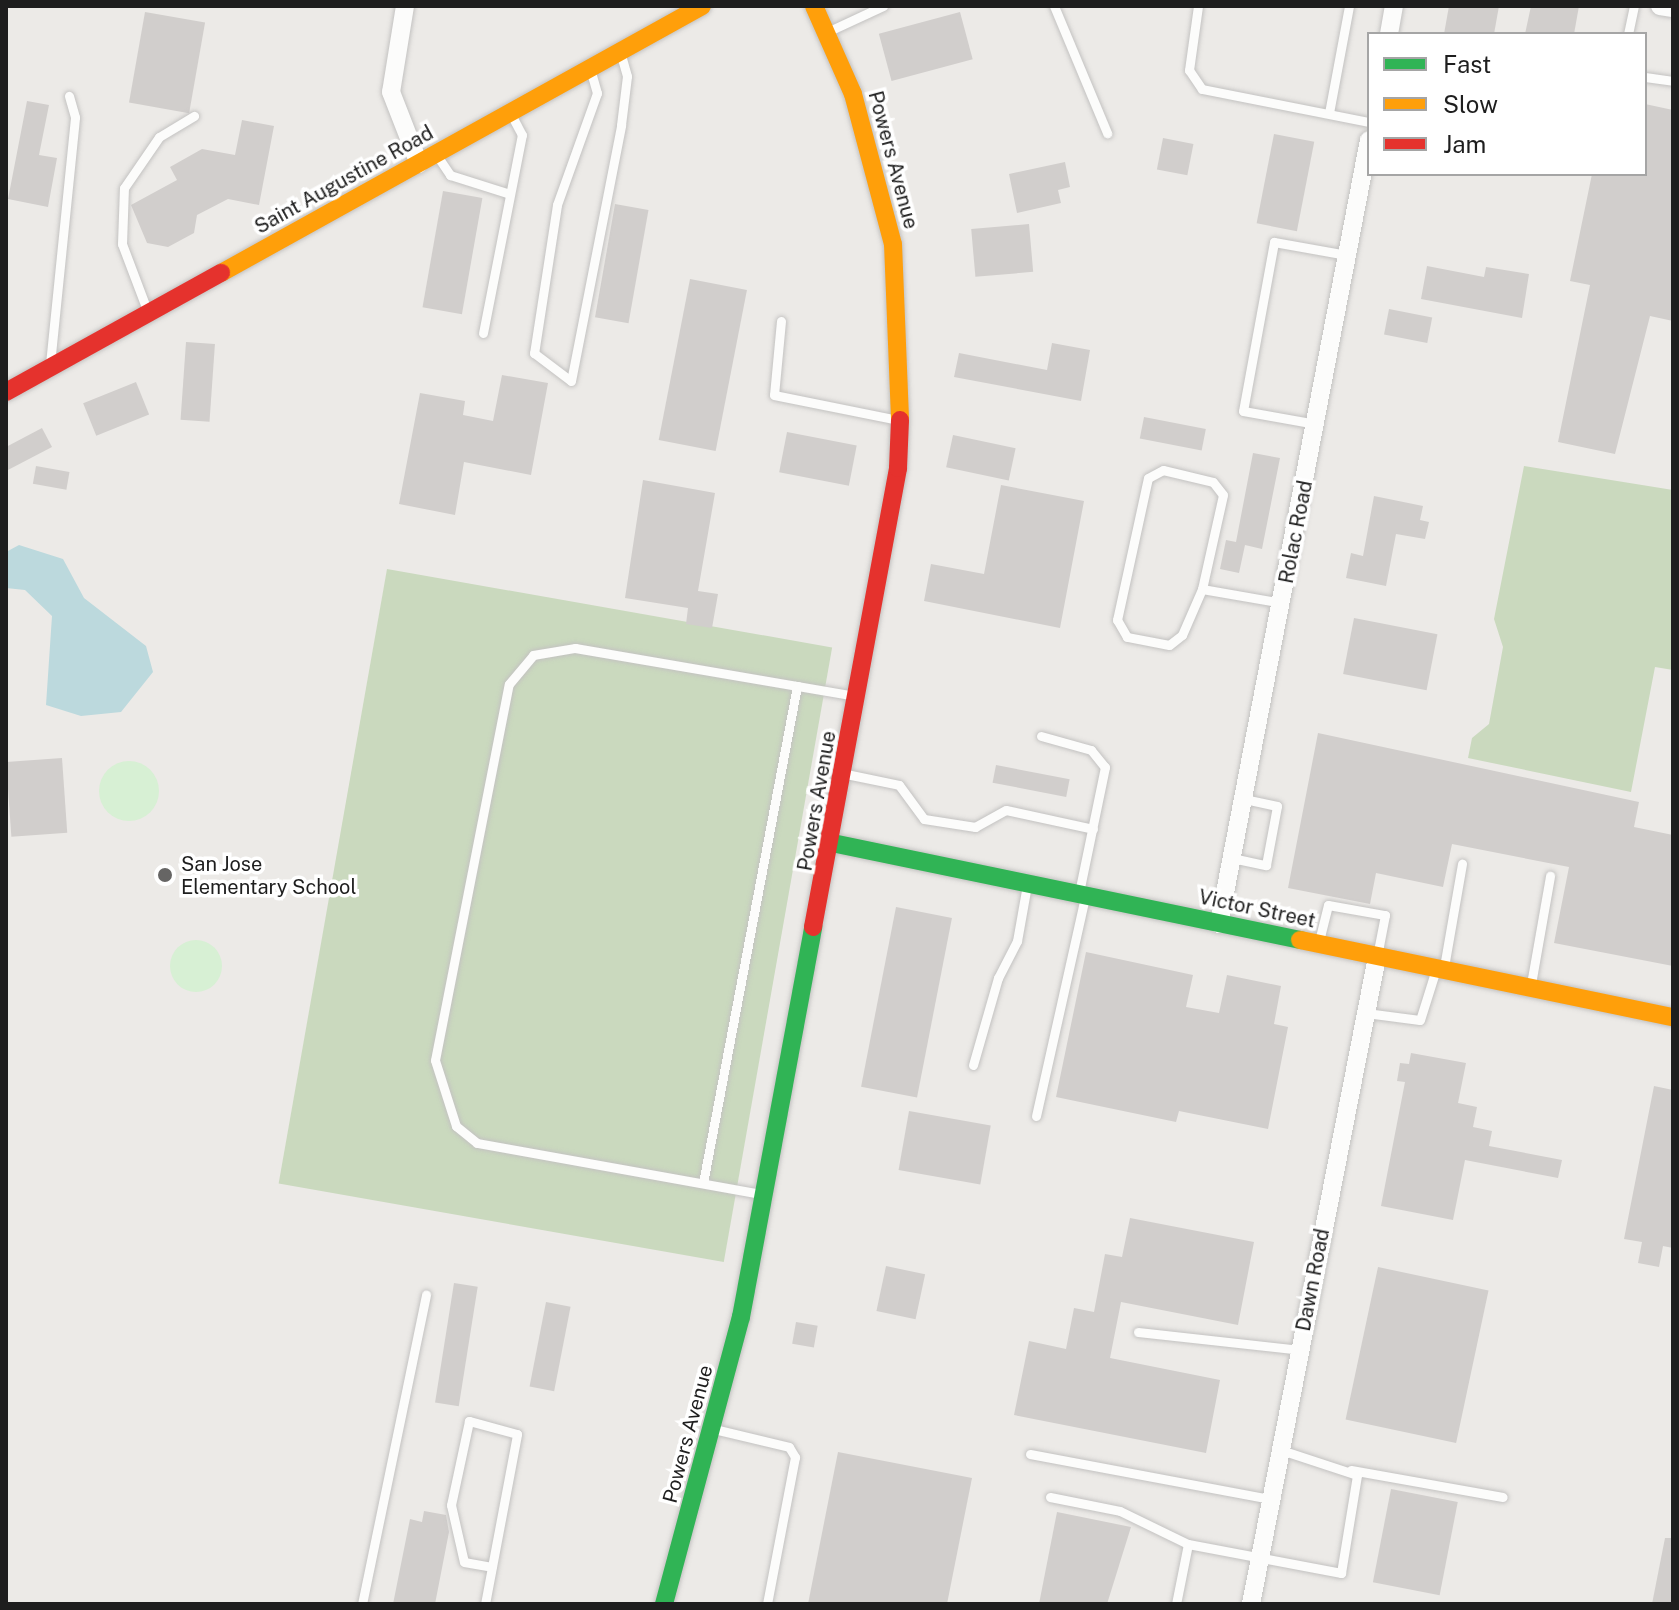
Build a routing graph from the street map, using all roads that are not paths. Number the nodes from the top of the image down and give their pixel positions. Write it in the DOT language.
graph roads {
  1 [pos="405,6"];
  2 [pos="702,6"];
  3 [pos="814,6"];
  4 [pos="883,6"];
  5 [pos="1054,6"];
  6 [pos="1198,6"];
  7 [pos="1349,6"];
  8 [pos="1394,6"];
  9 [pos="1634,6"];
  10 [pos="1660,6"];
  11 [pos="1673,8"];
  12 [pos="827,32"];
  13 [pos="1389,32"];
  14 [pos="1628,32"];
  15 [pos="620,52"];
  16 [pos="590,69"];
  17 [pos="1647,77"];
  18 [pos="1673,81"];
  19 [pos="69,96"];
  20 [pos="510,113"];
  21 [pos="1329,113"];
  22 [pos="194,116"];
  23 [pos="1367,122"];
  24 [pos="1107,133"];
  25 [pos="1367,150"];
  26 [pos="436,154"];
  27 [pos="419,164"];
  28 [pos="510,194"];
  29 [pos="1347,255"];
  30 [pos="148,313"];
  31 [pos="781,321"];
  32 [pos="483,333"];
  33 [pos="51,367"];
  34 [pos="6,392"];
  35 [pos="901,420"];
  36 [pos="1316,424"];
  37 [pos="1202,589"];
  38 [pos="1282,603"];
  39 [pos="797,686"];
  40 [pos="859,696"];
  41 [pos="1041,736"];
  42 [pos="845,774"];
  43 [pos="1244,799"];
  44 [pos="1093,829"];
  45 [pos="832,843"];
  46 [pos="1232,858"];
  47 [pos="1462,864"];
  48 [pos="1550,876"];
  49 [pos="1027,885"];
  50 [pos="1082,896"];
  51 [pos="1219,924"];
  52 [pos="1319,944"];
  53 [pos="1377,957"];
  54 [pos="1440,970"];
  55 [pos="1530,988"];
  56 [pos="1366,1013"];
  57 [pos="1673,1017"];
  58 [pos="973,1065"];
  59 [pos="1036,1116"];
  60 [pos="703,1183"];
  61 [pos="764,1194"];
  62 [pos="426,1295"];
  63 [pos="1138,1332"];
  64 [pos="1300,1350"];
  65 [pos="714,1429"];
  66 [pos="1281,1450"];
  67 [pos="1030,1454"];
  68 [pos="1351,1470"];
  69 [pos="1050,1497"];
  70 [pos="1503,1497"];
  71 [pos="1271,1499"];
  72 [pos="1188,1544"];
  73 [pos="1259,1559"];
  74 [pos="492,1567"];
  75 [pos="362,1604"];
  76 [pos="485,1604"];
  77 [pos="664,1604"];
  78 [pos="767,1604"];
  79 [pos="1176,1604"];
  80 [pos="1251,1604"];
  1 -- 27 [label="street"];
  2 -- 15 [label="street, Saint Augustine Road"];
  3 -- 12 [label="street, Powers Avenue"];
  4 -- 12 [label="lane"];
  5 -- 24 [label="lane"];
  6 -- 21 [label="lane"];
  7 -- 21 [label="lane"];
  8 -- 13 [label="street"];
  9 -- 14 [label="lane"];
  10 -- 11 [label="street"];
  12 -- 35 [label="street, Powers Avenue"];
  15 -- 16 [label="street, Saint Augustine Road"];
  15 -- 16 [label="lane"];
  16 -- 20 [label="street, Saint Augustine Road"];
  17 -- 18 [label="lane"];
  19 -- 33 [label="lane"];
  20 -- 26 [label="street, Saint Augustine Road"];
  20 -- 28 [label="lane"];
  21 -- 23 [label="lane"];
  22 -- 30 [label="lane"];
  25 -- 29 [label="street, Rolac Road"];
  26 -- 27 [label="street, Saint Augustine Road"];
  26 -- 28 [label="lane"];
  27 -- 30 [label="street, Saint Augustine Road"];
  28 -- 32 [label="lane"];
  29 -- 36 [label="street, Rolac Road"];
  29 -- 36 [label="lane"];
  30 -- 33 [label="street, Saint Augustine Road"];
  31 -- 35 [label="lane"];
  33 -- 34 [label="street, Saint Augustine Road"];
  35 -- 40 [label="street, Powers Avenue"];
  36 -- 38 [label="street, Rolac Road"];
  37 -- 37 [label="lane"];
  37 -- 38 [label="lane"];
  38 -- 43 [label="street, Rolac Road"];
  39 -- 40 [label="lane"];
  39 -- 60 [label="lane"];
  39 -- 60 [label="lane"];
  40 -- 42 [label="street, Powers Avenue"];
  41 -- 44 [label="lane"];
  42 -- 44 [label="lane"];
  42 -- 45 [label="street, Powers Avenue"];
  43 -- 46 [label="street, Rolac Road"];
  43 -- 46 [label="lane"];
  44 -- 50 [label="lane"];
  45 -- 49 [label="street, Victor Street"];
  45 -- 61 [label="street, Powers Avenue"];
  46 -- 51 [label="street, Rolac Road"];
  47 -- 54 [label="lane"];
  48 -- 55 [label="lane"];
  49 -- 50 [label="street, Victor Street"];
  49 -- 58 [label="lane"];
  50 -- 51 [label="street, Victor Street"];
  50 -- 59 [label="lane"];
  51 -- 52 [label="street, Victor Street"];
  52 -- 53 [label="street, Victor Street"];
  52 -- 53 [label="lane"];
  53 -- 54 [label="street, Victor Street"];
  53 -- 56 [label="street, Dawn Road"];
  54 -- 55 [label="street, Victor Street"];
  54 -- 56 [label="lane"];
  55 -- 57 [label="street, Victor Street"];
  56 -- 64 [label="street, Dawn Road"];
  60 -- 61 [label="lane"];
  61 -- 65 [label="street, Powers Avenue"];
  62 -- 75 [label="lane"];
  63 -- 64 [label="lane"];
  64 -- 66 [label="street, Dawn Road"];
  65 -- 77 [label="street, Powers Avenue"];
  65 -- 78 [label="lane"];
  66 -- 68 [label="lane"];
  66 -- 71 [label="street, Dawn Road"];
  67 -- 71 [label="lane"];
  68 -- 70 [label="lane"];
  68 -- 73 [label="lane"];
  69 -- 72 [label="lane"];
  71 -- 73 [label="street, Dawn Road"];
  72 -- 73 [label="lane"];
  72 -- 79 [label="lane"];
  73 -- 80 [label="street, Dawn Road"];
  74 -- 74 [label="lane"];
  74 -- 76 [label="lane"];
}
